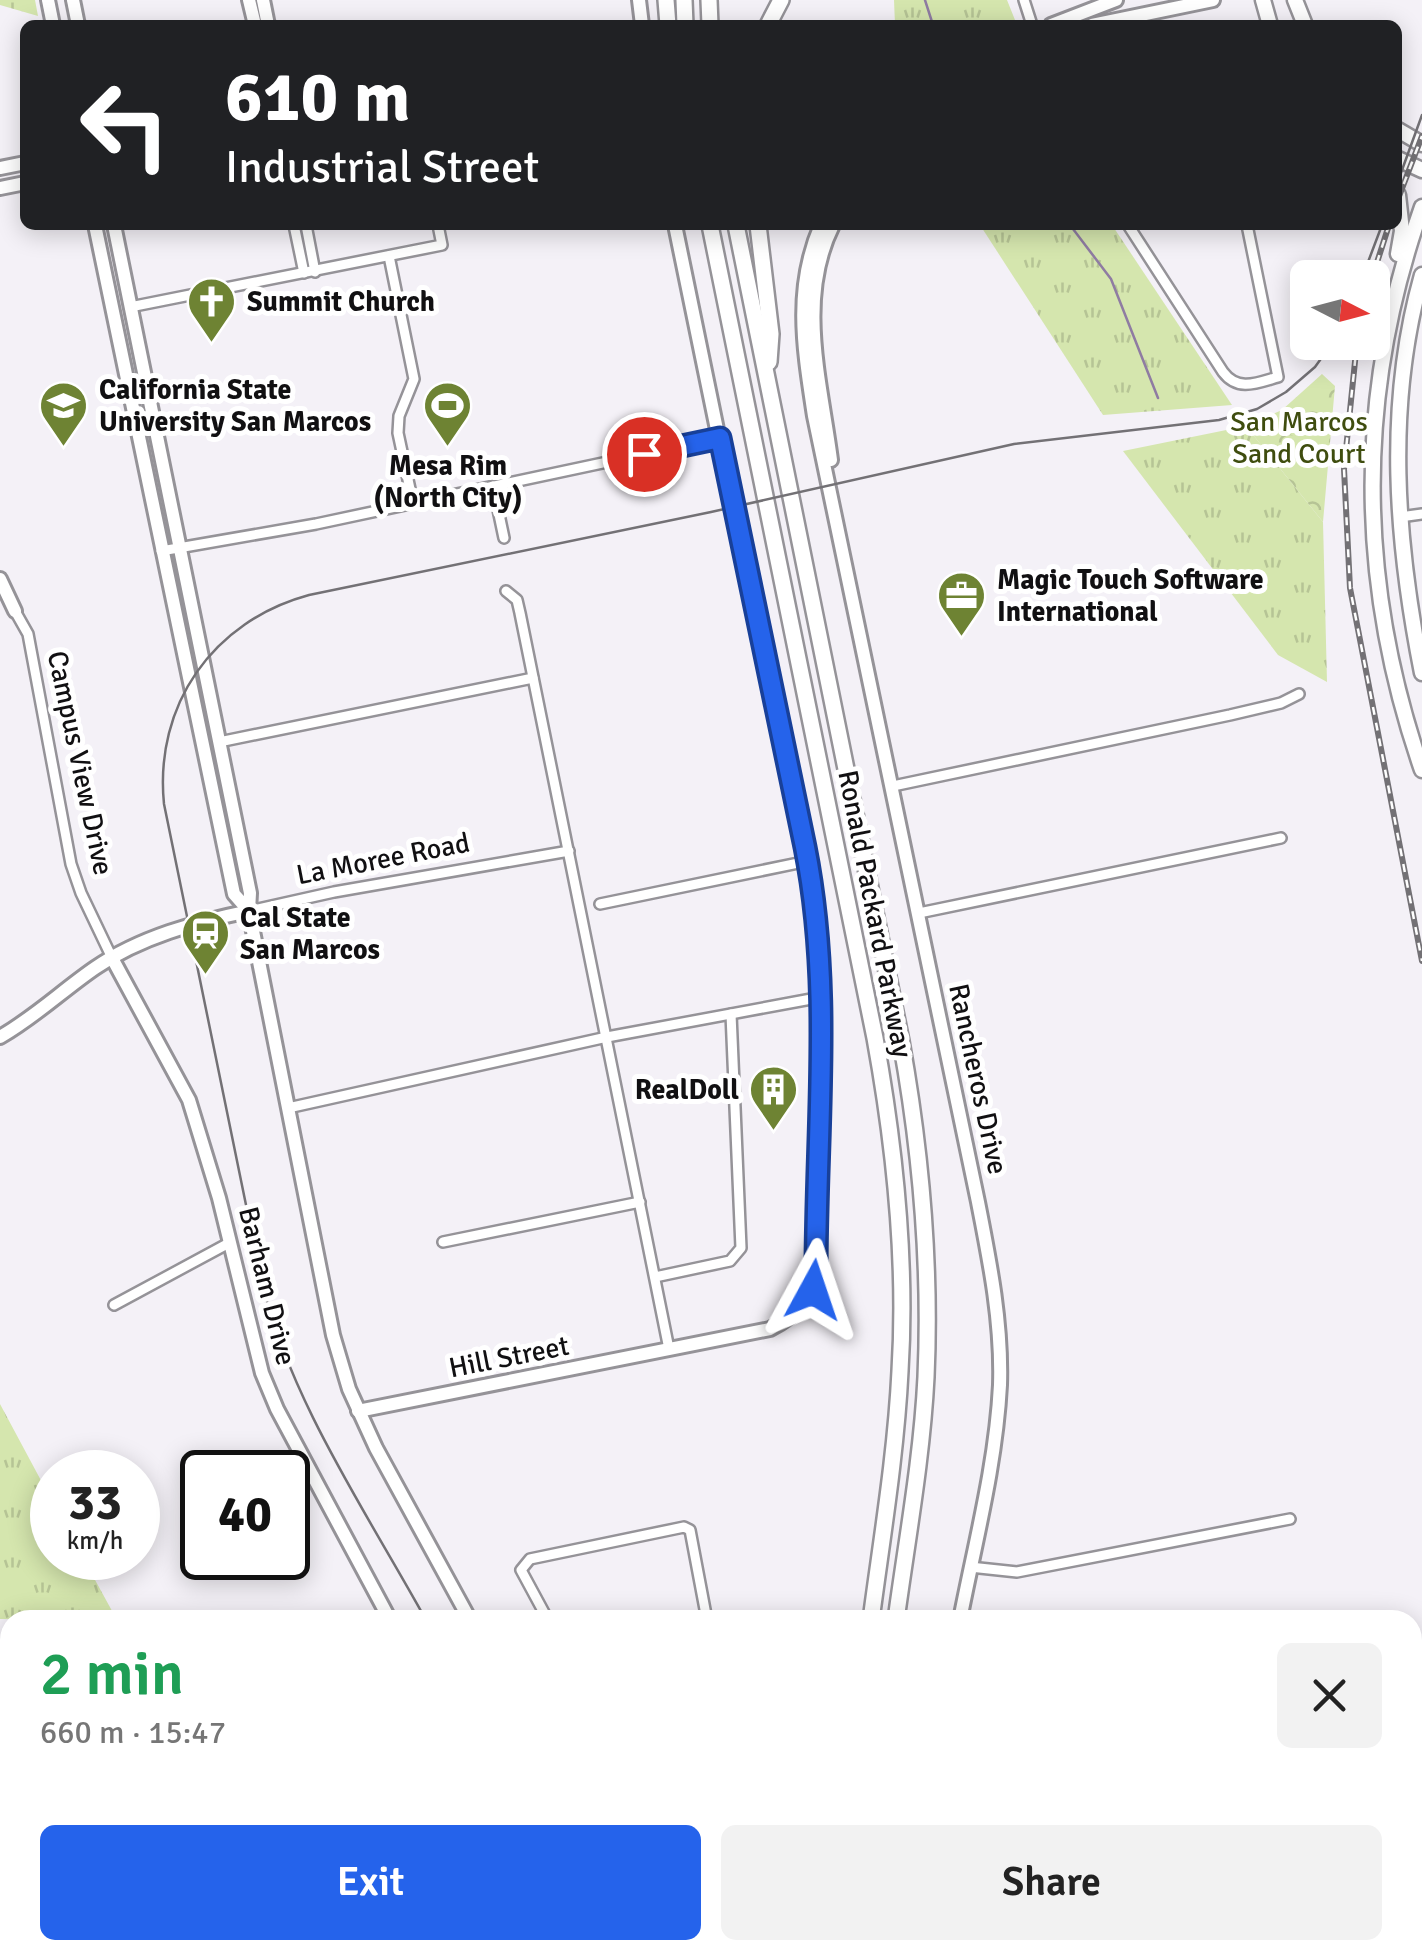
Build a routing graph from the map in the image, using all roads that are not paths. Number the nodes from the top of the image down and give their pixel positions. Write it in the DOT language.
graph roads {
  1 [pos="1116,0"];
  2 [pos="1213,0"];
  3 [pos="1064,20"];
  4 [pos="1116,20"];
  5 [pos="1422,207"];
  6 [pos="96,230"];
  7 [pos="115,230"];
  8 [pos="296,230"];
  9 [pos="306,230"];
  10 [pos="439,230"];
  11 [pos="676,230"];
  12 [pos="711,230"];
  13 [pos="737,230"];
  14 [pos="759,230"];
  15 [pos="819,230"];
  16 [pos="831,230"];
  17 [pos="1131,230"];
  18 [pos="1248,230"];
  19 [pos="1402,230"];
  20 [pos="389,256"];
  21 [pos="309,273"];
  22 [pos="1422,275"];
  23 [pos="129,301"];
  24 [pos="1390,301"];
  25 [pos="1390,318"];
  26 [pos="1381,360"];
  27 [pos="768,381"];
  28 [pos="720,438"];
  29 [pos="493,486"];
  30 [pos="413,503"];
  31 [pos="1422,514"];
  32 [pos="1399,517"];
  33 [pos="504,538"];
  34 [pos="180,548"];
  35 [pos="161,551"];
  36 [pos="844,552"];
  37 [pos="0,579"];
  38 [pos="506,590"];
  39 [pos="15,611"];
  40 [pos="1422,673"];
  41 [pos="533,678"];
  42 [pos="1300,694"];
  43 [pos="219,742"];
  44 [pos="1422,770"];
  45 [pos="893,786"];
  46 [pos="1281,838"];
  47 [pos="569,851"];
  48 [pos="808,861"];
  49 [pos="600,904"];
  50 [pos="249,911"];
  51 [pos="919,913"];
  52 [pos="112,958"];
  53 [pos="822,997"];
  54 [pos="730,1014"];
  55 [pos="0,1037"];
  56 [pos="607,1037"];
  57 [pos="288,1108"];
  58 [pos="640,1202"];
  59 [pos="442,1242"];
  60 [pos="229,1243"];
  61 [pos="655,1277"];
  62 [pos="114,1306"];
  63 [pos="669,1350"];
  64 [pos="358,1411"];
  65 [pos="1290,1520"];
  66 [pos="970,1567"];
  67 [pos="385,1610"];
  68 [pos="465,1610"];
  69 [pos="543,1610"];
  70 [pos="706,1610"];
  71 [pos="871,1610"];
  72 [pos="897,1610"];
  73 [pos="962,1610"];
  1 -- 3 [label="main road"];
  2 -- 4 [label="main road"];
  5 -- 25 [label="main road"];
  6 -- 35 [label="main road"];
  7 -- 23 [label="main road"];
  8 -- 21 [label="street"];
  9 -- 21 [label="street"];
  10 -- 20 [label="street"];
  11 -- 28 [label="main road, Hill Street"];
  12 -- 71 [label="highway, Ronald Packard Parkway"];
  13 -- 27 [label="highway, Ronald Packard Parkway"];
  14 -- 27 [label="highway"];
  15 -- 36 [label="main road, Rancheros Drive"];
  16 -- 36 [label="main road, Rancheros Drive"];
  17 -- 18 [label="street"];
  19 -- 24 [label="main road"];
  20 -- 21 [label="street"];
  20 -- 30 [label="street"];
  21 -- 23 [label="street"];
  22 -- 32 [label="main road"];
  23 -- 34 [label="main road"];
  26 -- 44 [label="main road"];
  27 -- 72 [label="highway, Ronald Packard Parkway"];
  28 -- 29 [label="street"];
  28 -- 48 [label="main road, Hill Street"];
  29 -- 30 [label="street"];
  29 -- 33 [label="street"];
  30 -- 34 [label="street"];
  31 -- 32 [label="street"];
  32 -- 40 [label="main road"];
  34 -- 35 [label="street"];
  34 -- 43 [label="main road"];
  35 -- 50 [label="main road"];
  36 -- 45 [label="main road, Rancheros Drive"];
  37 -- 39 [label="main road, Campus View Drive"];
  38 -- 41 [label="street"];
  39 -- 52 [label="street, Campus View Drive"];
  41 -- 43 [label="street"];
  41 -- 47 [label="street"];
  42 -- 45 [label="street"];
  43 -- 50 [label="main road"];
  45 -- 51 [label="main road, Rancheros Drive"];
  46 -- 51 [label="street"];
  47 -- 50 [label="street, La Moree Road"];
  47 -- 56 [label="street"];
  48 -- 49 [label="street"];
  48 -- 53 [label="main road, Hill Street"];
  50 -- 52 [label="main road, La Moree Road"];
  50 -- 57 [label="main road, Barham Drive"];
  51 -- 66 [label="main road, Rancheros Drive"];
  52 -- 55 [label="main road, La Moree Road"];
  52 -- 60 [label="main road, Barham Drive"];
  53 -- 54 [label="street"];
  53 -- 63 [label="main road, Hill Street"];
  54 -- 56 [label="street"];
  54 -- 61 [label="street"];
  56 -- 57 [label="street"];
  56 -- 58 [label="street"];
  57 -- 64 [label="main road, Barham Drive"];
  58 -- 59 [label="street"];
  58 -- 61 [label="street"];
  60 -- 62 [label="street"];
  60 -- 67 [label="main road, Barham Drive"];
  61 -- 63 [label="street"];
  63 -- 64 [label="main road, Hill Street"];
  64 -- 68 [label="main road, Barham Drive"];
  65 -- 66 [label="street"];
  66 -- 73 [label="main road, Rancheros Drive"];
  69 -- 70 [label="street"];
}
